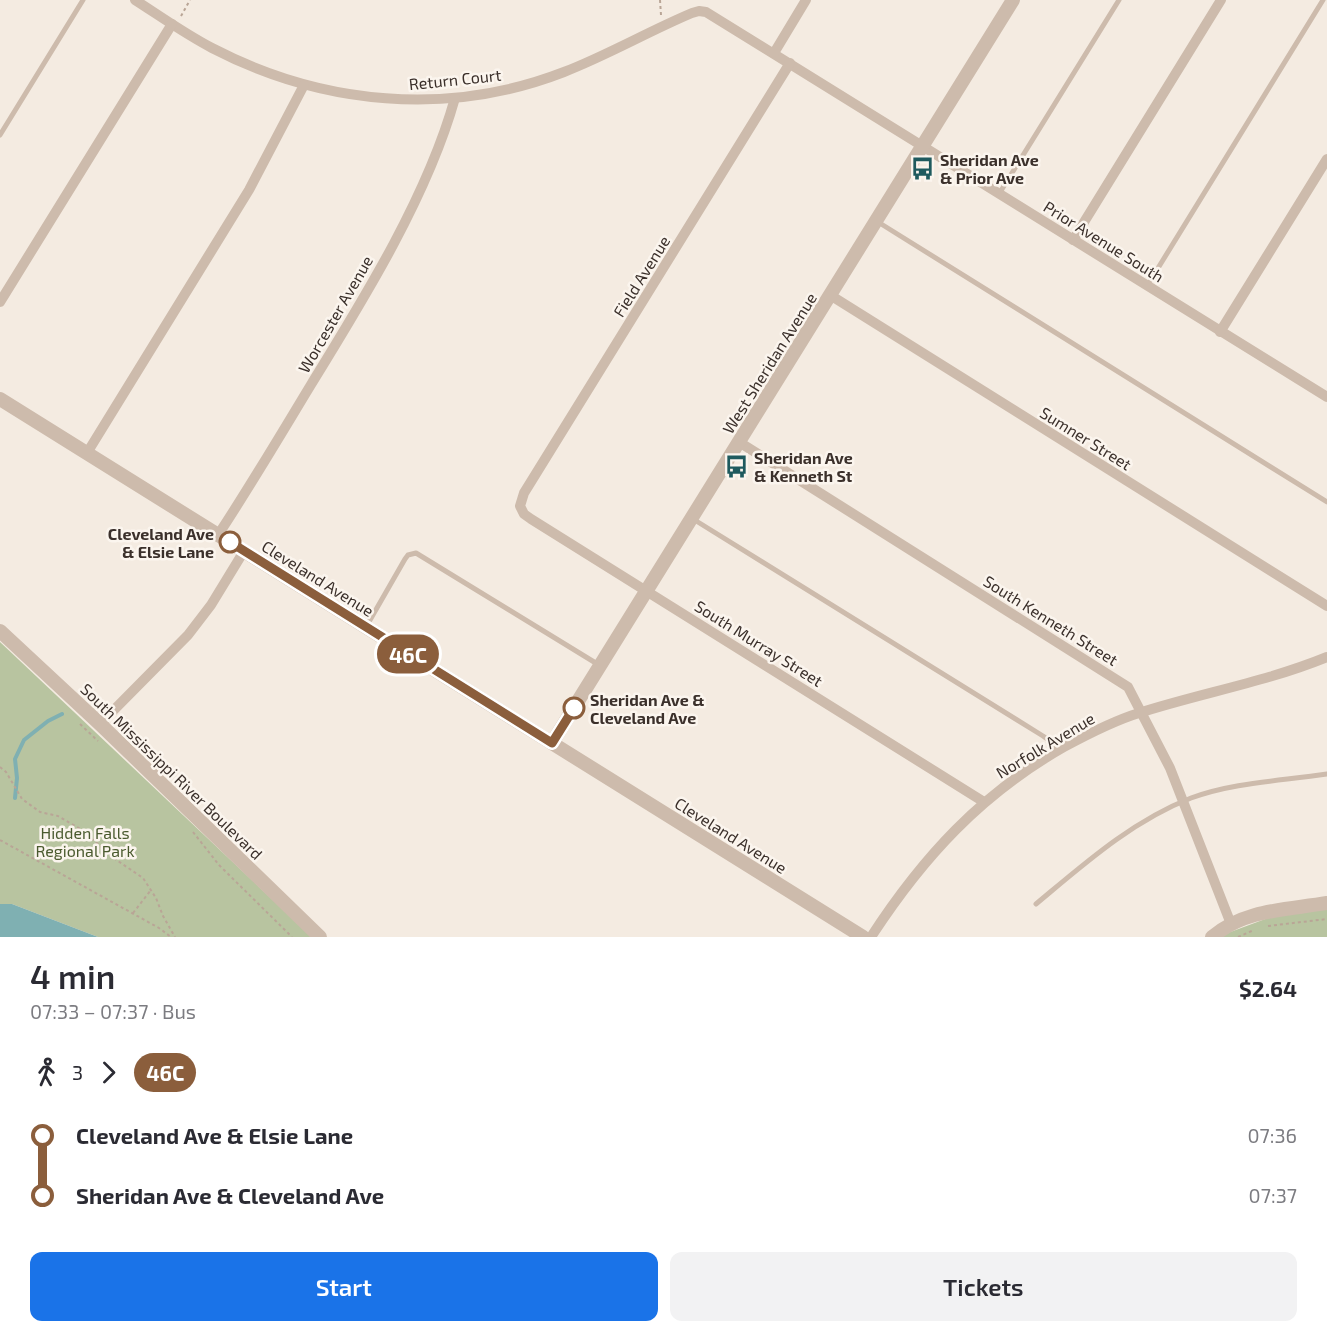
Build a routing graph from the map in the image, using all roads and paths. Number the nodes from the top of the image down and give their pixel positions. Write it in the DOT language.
graph roads {
  1 [pos="83,0"];
  2 [pos="135,0"];
  3 [pos="190,0"];
  4 [pos="660,0"];
  5 [pos="806,0"];
  6 [pos="1013,0"];
  7 [pos="1119,0"];
  8 [pos="1221,0"];
  9 [pos="1323,0"];
  10 [pos="176,21"];
  11 [pos="659,27"];
  12 [pos="774,53"];
  13 [pos="790,63"];
  14 [pos="304,86"];
  15 [pos="455,98"];
  16 [pos="0,135"];
  17 [pos="922,146"];
  18 [pos="1327,159"];
  19 [pos="999,194"];
  20 [pos="876,221"];
  21 [pos="1073,240"];
  22 [pos="1147,286"];
  23 [pos="830,295"];
  24 [pos="0,302"];
  25 [pos="1220,332"];
  26 [pos="1327,398"];
  27 [pos="0,399"];
  28 [pos="739,442"];
  29 [pos="87,453"];
  30 [pos="1327,502"];
  31 [pos="520,506"];
  32 [pos="692,518"];
  33 [pos="218,535"];
  34 [pos="244,551"];
  35 [pos="647,591"];
  36 [pos="1327,606"];
  37 [pos="366,627"];
  38 [pos="0,631"];
  39 [pos="1327,657"];
  40 [pos="600,666"];
  41 [pos="1141,712"];
  42 [pos="73,717"];
  43 [pos="100,724"];
  44 [pos="97,740"];
  45 [pos="552,743"];
  46 [pos="1061,749"];
  47 [pos="0,767"];
  48 [pos="1327,774"];
  49 [pos="984,802"];
  50 [pos="1183,802"];
  51 [pos="192,831"];
  52 [pos="0,840"];
  53 [pos="151,890"];
  54 [pos="1327,903"];
  55 [pos="1036,904"];
  56 [pos="133,913"];
  57 [pos="1327,919"];
  58 [pos="1231,924"];
  59 [pos="171,937"];
  60 [pos="175,937"];
  61 [pos="292,937"];
  62 [pos="320,937"];
  63 [pos="863,937"];
  64 [pos="872,937"];
  65 [pos="1212,937"];
  66 [pos="1238,937"];
  1 -- 16 [label="lane"];
  2 -- 10 [label="street, Return Court"];
  3 -- 10 [label="path"];
  4 -- 11 [label="path"];
  5 -- 12 [label="street"];
  6 -- 17 [label="street, West Sheridan Avenue"];
  7 -- 19 [label="lane"];
  8 -- 21 [label="street"];
  9 -- 22 [label="lane"];
  10 -- 14 [label="street, Return Court"];
  10 -- 24 [label="street"];
  11 -- 12 [label="street, Return Court"];
  11 -- 15 [label="street, Return Court"];
  12 -- 13 [label="street, Prior Avenue South"];
  13 -- 17 [label="street, Prior Avenue South"];
  13 -- 31 [label="street, Field Avenue"];
  14 -- 15 [label="street, Return Court"];
  14 -- 29 [label="street"];
  15 -- 33 [label="street, Worcester Avenue"];
  17 -- 19 [label="street, Prior Avenue South"];
  17 -- 20 [label="street, West Sheridan Avenue"];
  18 -- 25 [label="street"];
  19 -- 21 [label="street, Prior Avenue South"];
  20 -- 23 [label="street, West Sheridan Avenue"];
  20 -- 30 [label="lane"];
  21 -- 22 [label="street, Prior Avenue South"];
  22 -- 25 [label="street, Prior Avenue South"];
  23 -- 28 [label="street, West Sheridan Avenue"];
  23 -- 36 [label="street, Sumner Street"];
  25 -- 26 [label="street, Prior Avenue South"];
  27 -- 29 [label="street, Cleveland Avenue"];
  28 -- 32 [label="street, West Sheridan Avenue"];
  28 -- 41 [label="street, South Kenneth Street"];
  29 -- 33 [label="street, Cleveland Avenue"];
  31 -- 35 [label="street, South Murray Street"];
  32 -- 35 [label="street, West Sheridan Avenue"];
  32 -- 46 [label="lane"];
  33 -- 34 [label="street, Cleveland Avenue"];
  34 -- 37 [label="street, Cleveland Avenue"];
  34 -- 43 [label="street"];
  35 -- 40 [label="street, West Sheridan Avenue"];
  35 -- 49 [label="street, South Murray Street"];
  37 -- 40 [label="lane"];
  37 -- 45 [label="street, Cleveland Avenue"];
  38 -- 43 [label="street, South Mississippi River Boulevard"];
  39 -- 41 [label="street, Norfolk Avenue"];
  40 -- 45 [label="street, West Sheridan Avenue"];
  41 -- 46 [label="street, Norfolk Avenue"];
  41 -- 50 [label="street, South Kenneth Street"];
  42 -- 44 [label="path"];
  43 -- 62 [label="street, South Mississippi River Boulevard"];
  45 -- 63 [label="street, Cleveland Avenue"];
  46 -- 49 [label="street, Norfolk Avenue"];
  47 -- 53 [label="path"];
  48 -- 50 [label="lane"];
  49 -- 64 [label="street, Norfolk Avenue"];
  50 -- 55 [label="lane"];
  50 -- 58 [label="street, South Kenneth Street"];
  51 -- 61 [label="path"];
  52 -- 56 [label="path"];
  53 -- 56 [label="path"];
  53 -- 60 [label="path"];
  54 -- 58 [label="street"];
  56 -- 59 [label="path"];
  57 -- 66 [label="path"];
  58 -- 65 [label="street"];
}
